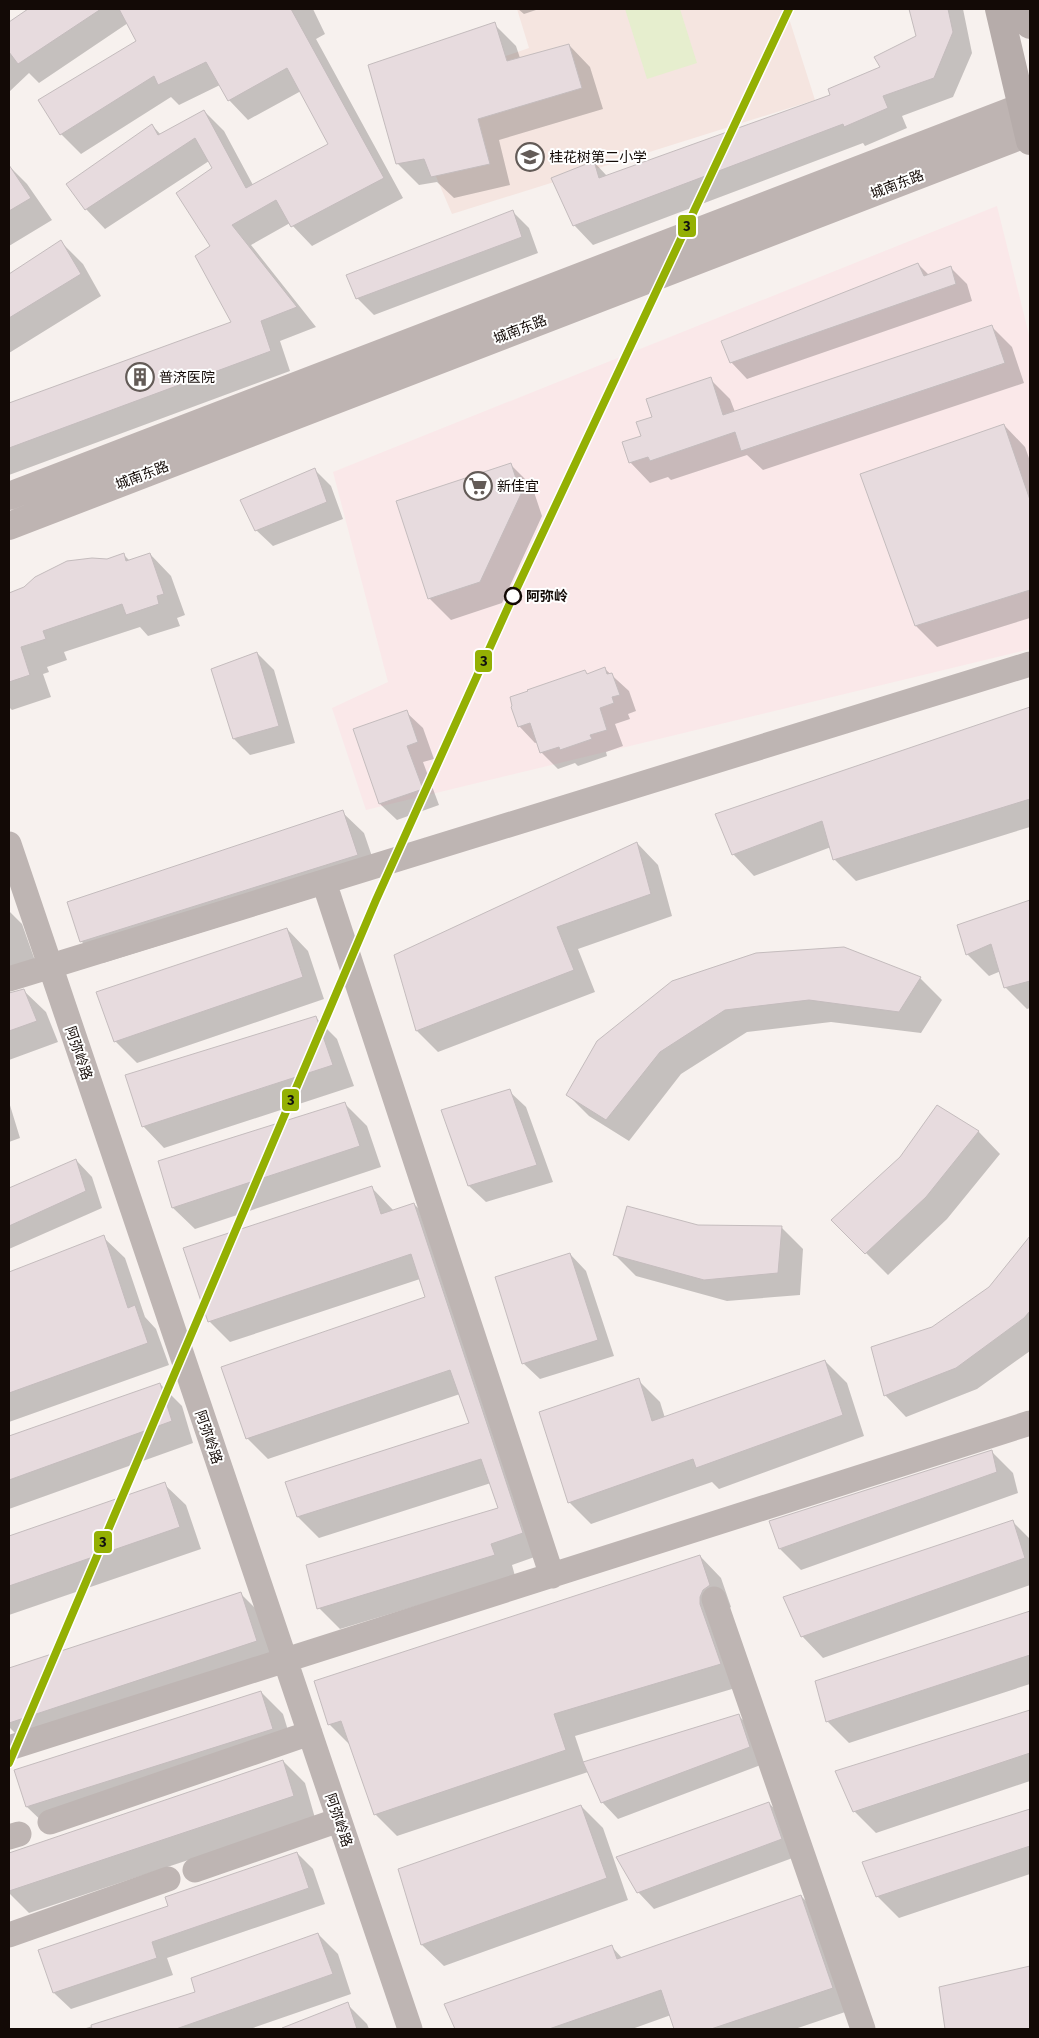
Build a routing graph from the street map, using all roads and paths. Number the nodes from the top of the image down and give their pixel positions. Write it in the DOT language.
graph roads {
  1 [pos="999,9"];
  2 [pos="1027,9"];
  3 [pos="1030,25"];
  4 [pos="1028,124"];
  5 [pos="9,496"];
  6 [pos="9,526"];
  7 [pos="1030,664"];
  8 [pos="9,844"];
  9 [pos="324,882"];
  10 [pos="49,966"];
  11 [pos="9,979"];
  12 [pos="1030,1423"];
  13 [pos="552,1576"];
  14 [pos="714,1599"];
  15 [pos="285,1661"];
  16 [pos="310,1733"];
  17 [pos="9,1748"];
  18 [pos="339,1820"];
  19 [pos="50,1822"];
  20 [pos="195,1870"];
  21 [pos="168,1879"];
  22 [pos="10,1935"];
  23 [pos="410,2029"];
  24 [pos="863,2029"];
  1 -- 4 [label="main road"];
  2 -- 3 [label="main road"];
  4 -- 5 [label="main road, 城南东路"];
  4 -- 6 [label="main road, 城南东路"];
  7 -- 9 [label="street"];
  8 -- 10 [label="street, 阿弥岭路"];
  9 -- 10 [label="street"];
  9 -- 13 [label="street"];
  10 -- 11 [label="street"];
  10 -- 15 [label="street, 阿弥岭路"];
  12 -- 13 [label="street"];
  13 -- 15 [label="street"];
  14 -- 24 [label="street"];
  15 -- 16 [label="street, 阿弥岭路"];
  15 -- 17 [label="street"];
  16 -- 18 [label="street, 阿弥岭路"];
  16 -- 19 [label="street"];
  18 -- 20 [label="street"];
  18 -- 23 [label="street, 阿弥岭路"];
  21 -- 22 [label="street"];
}
